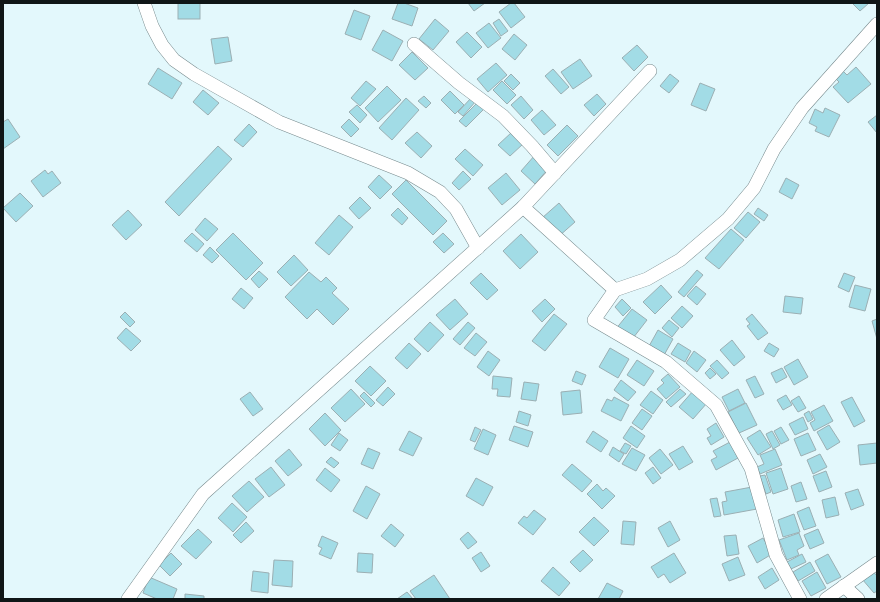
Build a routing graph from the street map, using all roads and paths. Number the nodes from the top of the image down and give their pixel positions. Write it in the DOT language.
graph roads {
  1 [pos="144,3"];
  2 [pos="877,24"];
  3 [pos="414,44"];
  4 [pos="650,71"];
  5 [pos="555,173"];
  6 [pos="523,207"];
  7 [pos="478,248"];
  8 [pos="615,290"];
  9 [pos="877,563"];
  10 [pos="844,586"];
  11 [pos="128,599"];
  12 [pos="800,599"];
  13 [pos="826,599"];
  14 [pos="858,599"];
  1 -- 7 [label="street"];
  2 -- 8 [label="street"];
  3 -- 5 [label="street"];
  4 -- 5 [label="street"];
  5 -- 6 [label="street"];
  6 -- 7 [label="street"];
  6 -- 8 [label="street"];
  7 -- 11 [label="street"];
  8 -- 12 [label="street"];
  9 -- 10 [label="street"];
  10 -- 13 [label="street"];
  10 -- 14 [label="street"];
}
